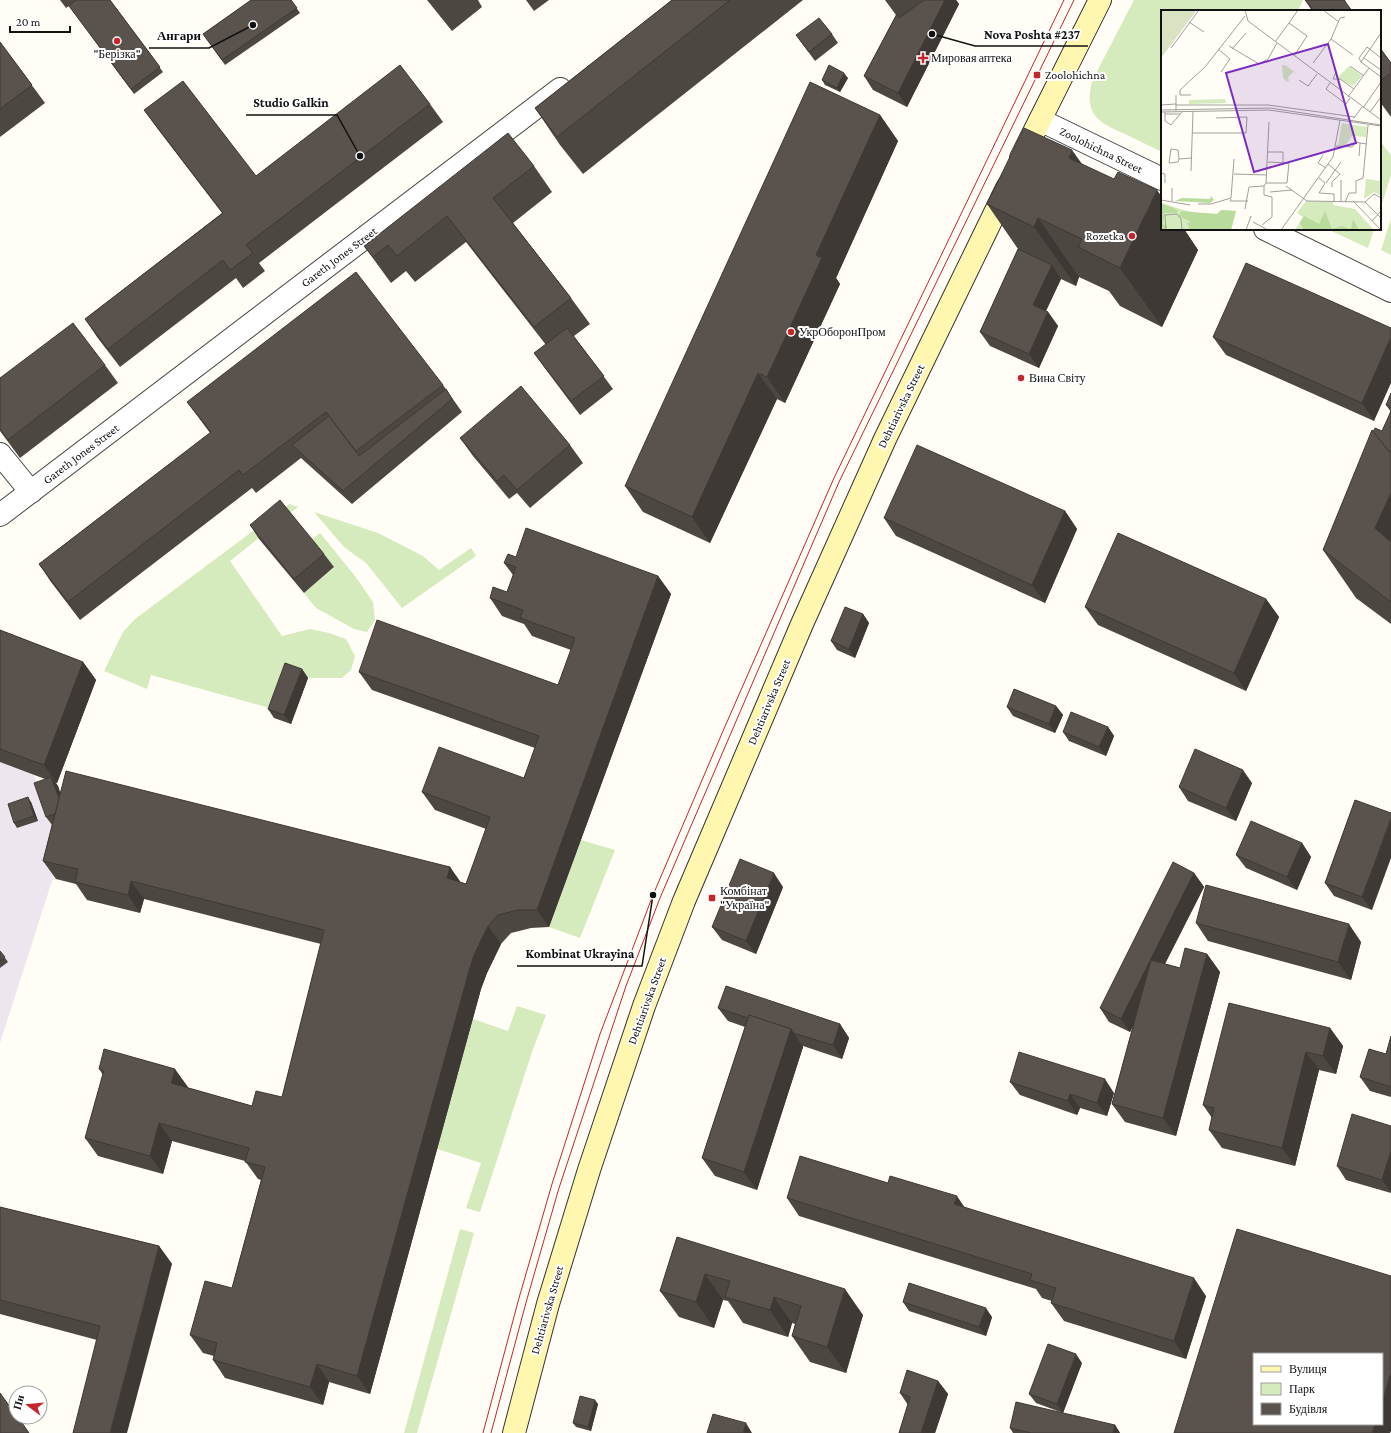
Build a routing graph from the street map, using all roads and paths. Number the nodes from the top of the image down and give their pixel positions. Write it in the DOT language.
graph roads {
  1 [pos="1100,0"];
  2 [pos="578,75"];
  3 [pos="1040,120"];
  4 [pos="1161,179"];
  5 [pos="1267,230"];
  6 [pos="1391,291"];
  7 [pos="0,454"];
  8 [pos="31,492"];
  9 [pos="0,515"];
  10 [pos="514,1433"];
  1 -- 3 [label="main road, Dehtiarivska Street"];
  2 -- 8 [label="street, Gareth Jones Street"];
  3 -- 4 [label="street, Zoolohichna Street"];
  3 -- 10 [label="main road, Dehtiarivska Street"];
  5 -- 6 [label="street"];
  7 -- 8 [label="street"];
  8 -- 9 [label="street, Gareth Jones Street"];
}
